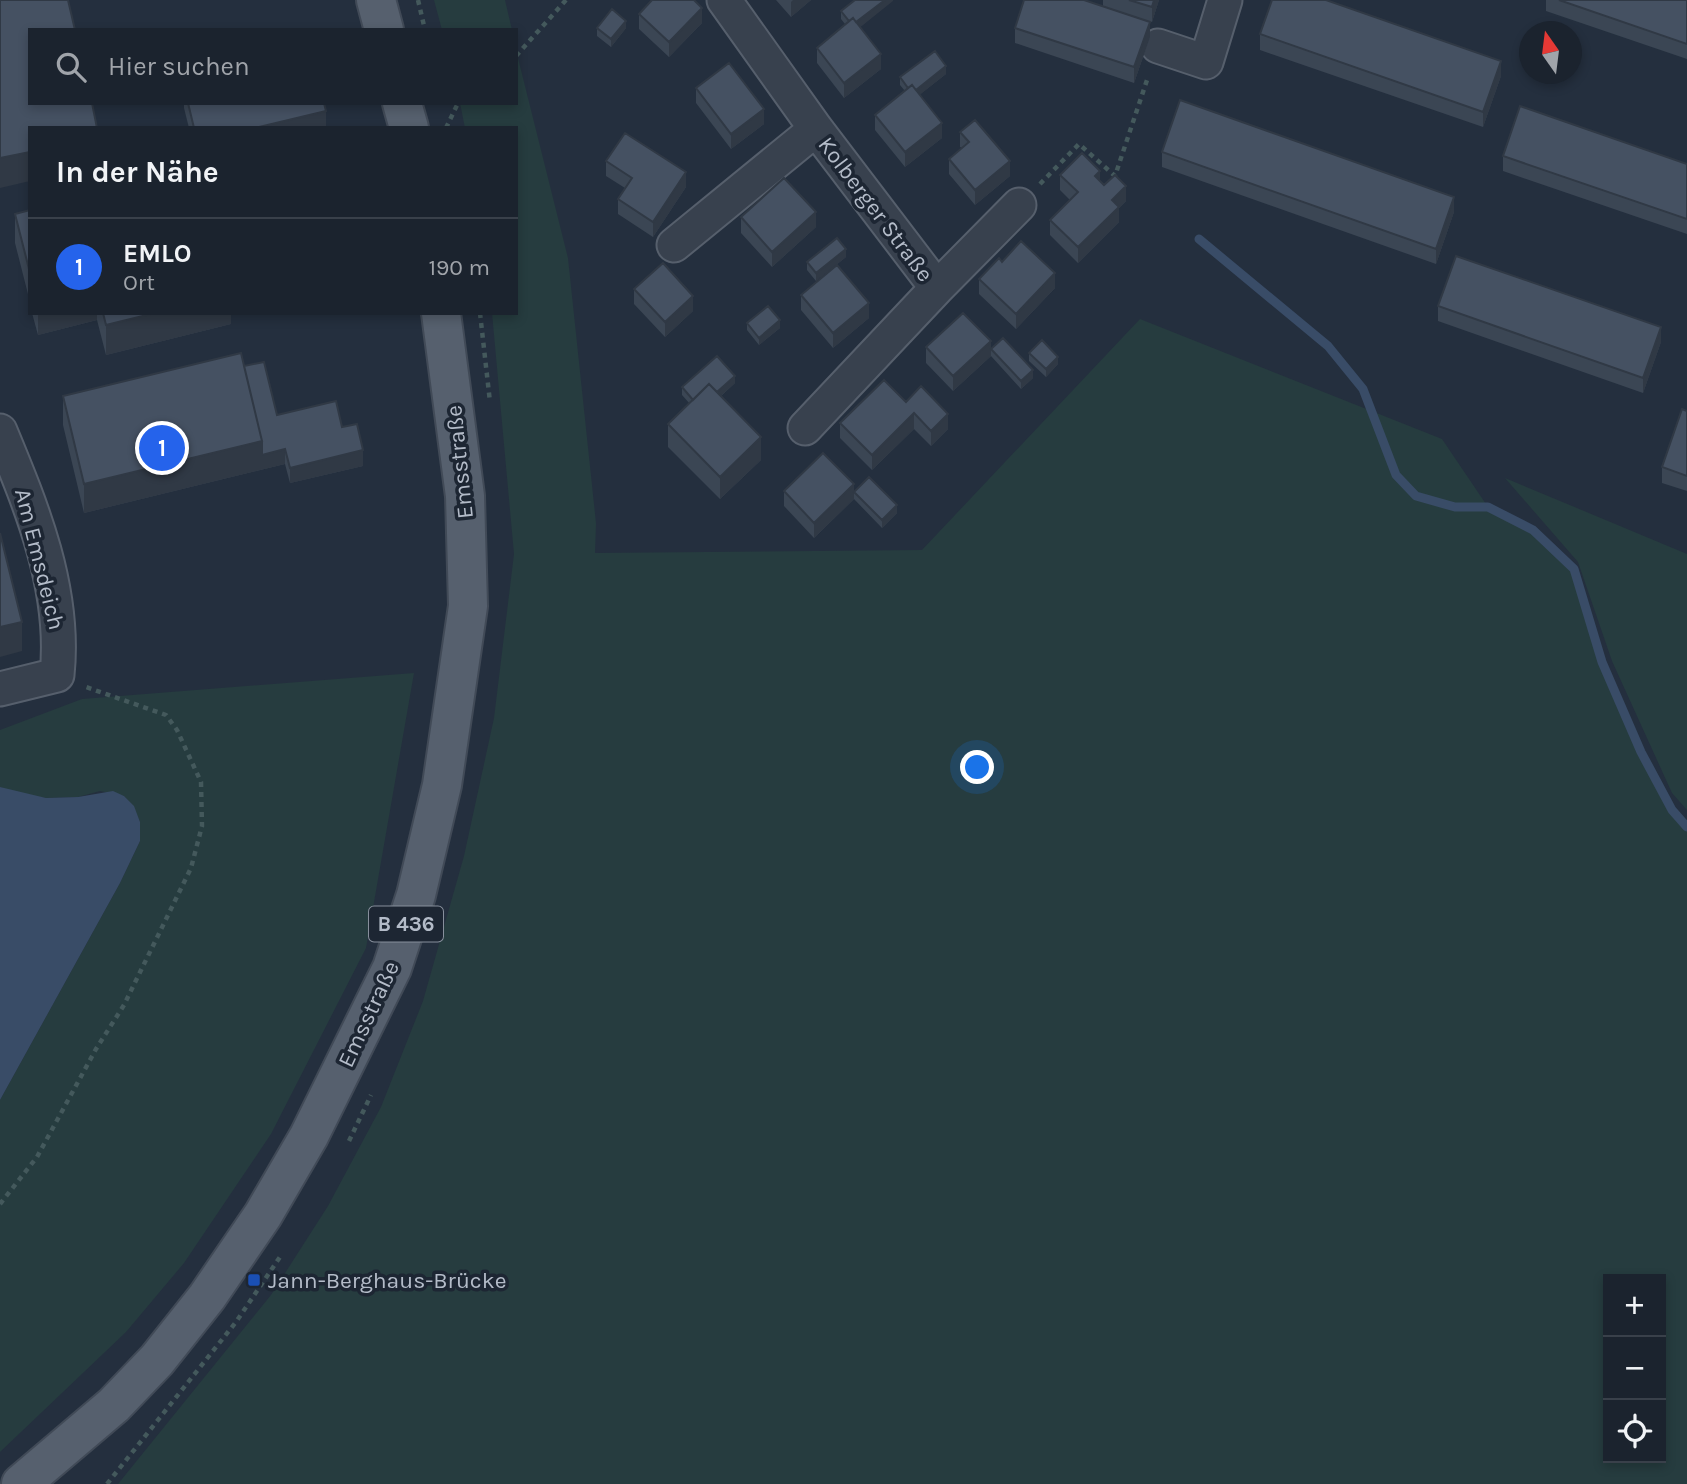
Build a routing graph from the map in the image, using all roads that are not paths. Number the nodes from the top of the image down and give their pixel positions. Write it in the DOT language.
graph roads {
  1 [pos="376,0"];
  2 [pos="724,0"];
  3 [pos="1226,0"];
  4 [pos="383,28"];
  5 [pos="1158,46"];
  6 [pos="403,105"];
  7 [pos="408,126"];
  8 [pos="816,129"];
  9 [pos="1018,205"];
  10 [pos="674,245"];
  11 [pos="937,288"];
  12 [pos="441,315"];
  13 [pos="805,428"];
  14 [pos="0,431"];
  15 [pos="0,689"];
  16 [pos="22,1484"];
  1 -- 4 [label="main road"];
  2 -- 8 [label="street, Kolberger Straße"];
  3 -- 5 [label="street"];
  6 -- 7 [label="main road"];
  8 -- 10 [label="street, Kolberger Straße"];
  8 -- 11 [label="street, Kolberger Straße"];
  9 -- 11 [label="street, Kolberger Straße"];
  11 -- 13 [label="street, Kolberger Straße"];
  12 -- 16 [label="main road, Emsstraße / B 436"];
  14 -- 15 [label="street, Am Emsdeich"];
}
